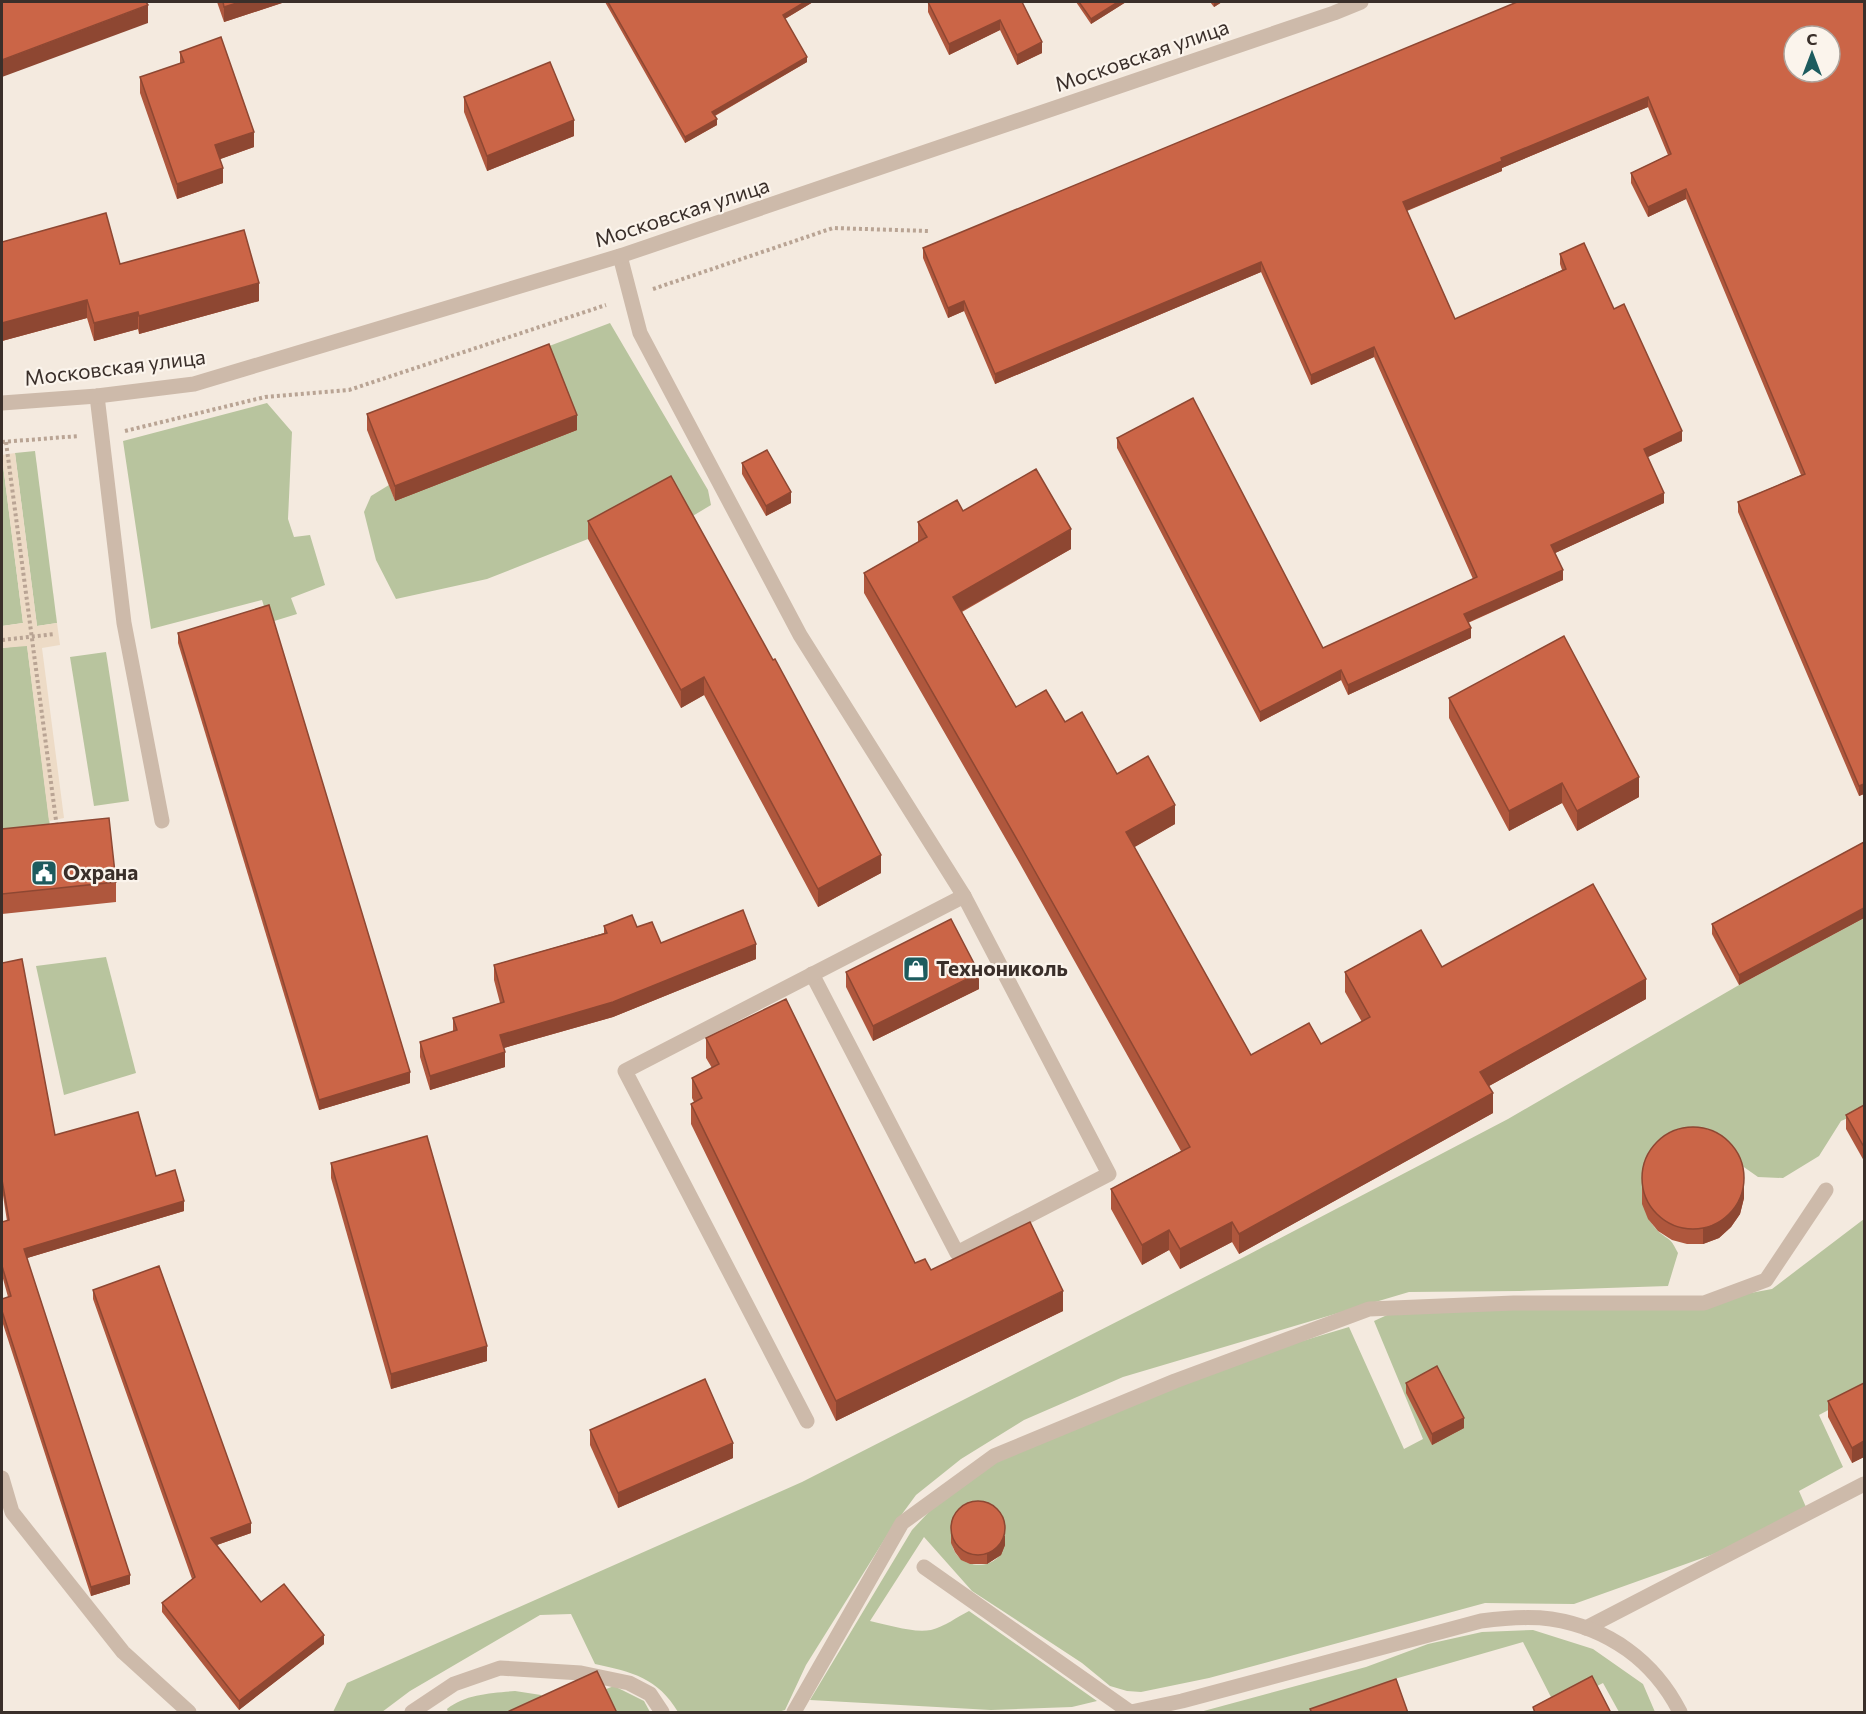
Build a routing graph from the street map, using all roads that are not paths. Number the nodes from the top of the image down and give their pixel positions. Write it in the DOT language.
graph roads {
  1 [pos="1361,2"];
  2 [pos="620,256"];
  3 [pos="97,396"];
  4 [pos="2,403"];
  5 [pos="162,821"];
  6 [pos="964,896"];
  7 [pos="812,974"];
  8 [pos="1826,1190"];
  9 [pos="807,1421"];
  10 [pos="1864,1484"];
  11 [pos="3,1487"];
  12 [pos="924,1567"];
  13 [pos="1586,1628"];
  14 [pos="435,1706"];
  15 [pos="189,1713"];
  16 [pos="412,1713"];
  17 [pos="662,1713"];
  18 [pos="794,1713"];
  19 [pos="1130,1713"];
  20 [pos="1680,1713"];
  1 -- 2 [label="street, Московская улица"];
  2 -- 3 [label="street, Московская улица"];
  2 -- 6 [label="street"];
  3 -- 4 [label="street, Московская улица"];
  3 -- 5 [label="street"];
  6 -- 7 [label="street"];
  6 -- 7 [label="street"];
  7 -- 9 [label="street"];
  8 -- 18 [label="street"];
  10 -- 13 [label="street"];
  11 -- 15 [label="street"];
  12 -- 19 [label="street"];
  13 -- 19 [label="street"];
  13 -- 20 [label="street"];
  14 -- 16 [label="street"];
  14 -- 17 [label="street"];
}
